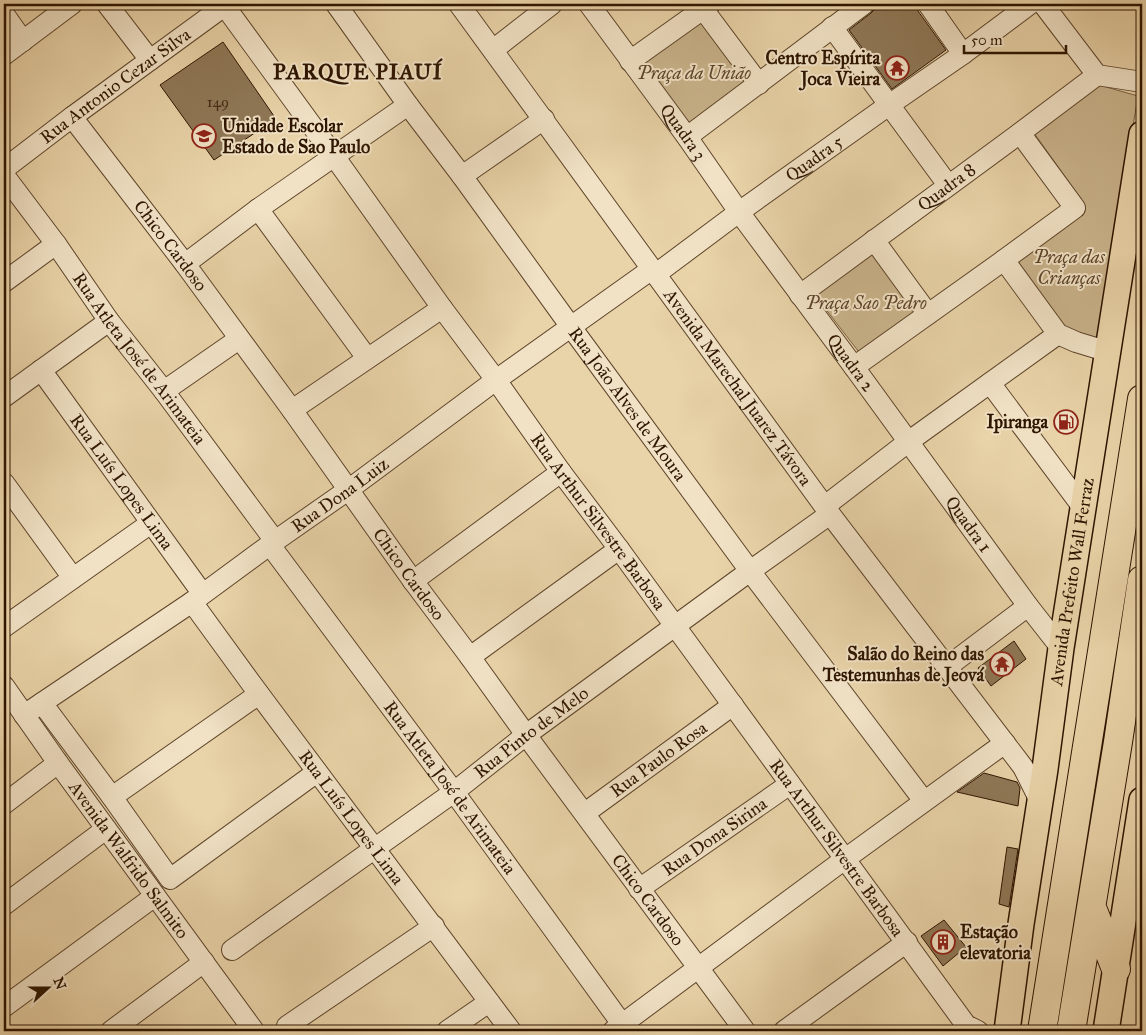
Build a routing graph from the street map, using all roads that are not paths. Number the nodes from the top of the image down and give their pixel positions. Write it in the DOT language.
graph roads {
  1 [pos="72,4"];
  2 [pos="107,4"];
  3 [pos="336,4"];
  4 [pos="459,4"];
  5 [pos="552,4"];
  6 [pos="589,4"];
  7 [pos="864,4"];
  8 [pos="928,4"];
  9 [pos="1030,4"];
  10 [pos="1043,4"];
  11 [pos="226,5"];
  12 [pos="706,6"];
  13 [pos="4,14"];
  14 [pos="832,27"];
  15 [pos="23,41"];
  16 [pos="493,50"];
  17 [pos="963,54"];
  18 [pos="4,55"];
  19 [pos="150,60"];
  20 [pos="630,61"];
  21 [pos="1097,75"];
  22 [pos="1142,82"];
  23 [pos="759,84"];
  24 [pos="408,105"];
  25 [pos="889,105"];
  26 [pos="72,117"];
  27 [pos="544,119"];
  28 [pos="1020,133"];
  29 [pos="1142,134"];
  30 [pos="687,137"];
  31 [pos="334,156"];
  32 [pos="4,168"];
  33 [pos="4,175"];
  34 [pos="462,176"];
  35 [pos="948,185"];
  36 [pos="258,208"];
  37 [pos="739,212"];
  38 [pos="874,240"];
  39 [pos="56,244"];
  40 [pos="1004,260"];
  41 [pos="185,264"];
  42 [pos="654,271"];
  43 [pos="4,282"];
  44 [pos="800,294"];
  45 [pos="442,308"];
  46 [pos="928,314"];
  47 [pos="109,321"];
  48 [pos="571,327"];
  49 [pos="1058,334"];
  50 [pos="239,339"];
  51 [pos="1108,352"];
  52 [pos="367,358"];
  53 [pos="854,367"];
  54 [pos="41,370"];
  55 [pos="496,380"];
  56 [pos="990,383"];
  57 [pos="164,391"];
  58 [pos="4,397"];
  59 [pos="1142,399"];
  60 [pos="292,410"];
  61 [pos="908,442"];
  62 [pos="561,472"];
  63 [pos="4,483"];
  64 [pos="348,490"];
  65 [pos="1084,508"];
  66 [pos="828,510"];
  67 [pos="151,523"];
  68 [pos="273,543"];
  69 [pos="620,549"];
  70 [pos="750,571"];
  71 [pos="73,578"];
  72 [pos="1142,580"];
  73 [pos="412,581"];
  74 [pos="197,598"];
  75 [pos="1028,606"];
  76 [pos="675,626"];
  77 [pos="4,627"];
  78 [pos="1061,648"];
  79 [pos="470,657"];
  80 [pos="947,667"];
  81 [pos="259,694"];
  82 [pos="6,695"];
  83 [pos="42,703"];
  84 [pos="733,705"];
  85 [pos="24,715"];
  86 [pos="526,735"];
  87 [pos="1005,743"];
  88 [pos="58,763"];
  89 [pos="1034,768"];
  90 [pos="317,772"];
  91 [pos="790,784"];
  92 [pos="454,792"];
  93 [pos="112,797"];
  94 [pos="1142,800"];
  95 [pos="924,801"];
  96 [pos="4,804"];
  97 [pos="585,813"];
  98 [pos="106,829"];
  99 [pos="375,848"];
  100 [pos="845,859"];
  101 [pos="640,889"];
  102 [pos="155,896"];
  103 [pos="4,905"];
  104 [pos="1091,906"];
  105 [pos="434,926"];
  106 [pos="907,942"];
  107 [pos="232,950"];
  108 [pos="204,962"];
  109 [pos="698,968"];
  110 [pos="1116,969"];
  111 [pos="489,1002"];
  112 [pos="4,1007"];
  113 [pos="287,1026"];
  114 [pos="621,1029"];
  115 [pos="967,1029"];
  116 [pos="250,1030"];
  117 [pos="111,1031"];
  118 [pos="447,1031"];
  119 [pos="511,1031"];
  120 [pos="745,1031"];
  121 [pos="784,1031"];
  122 [pos="1007,1031"];
  123 [pos="1042,1031"];
  124 [pos="1071,1031"];
  125 [pos="1106,1031"];
  1 -- 15 [label="street"];
  2 -- 19 [label="street"];
  3 -- 24 [label="street, Rua João Alves de Moura"];
  4 -- 16 [label="street, Avenida Marechal Juarez Távora"];
  5 -- 16 [label="street"];
  6 -- 20 [label="street, Quadra 3"];
  7 -- 14 [label="street"];
  8 -- 17 [label="street"];
  9 -- 17 [label="street, Quadra 5"];
  10 -- 21 [label="street"];
  11 -- 19 [label="street, Rua Antonio Cezar Silva"];
  11 -- 31 [label="street, Rua Arthur Silvestre Barbosa"];
  12 -- 20 [label="street"];
  12 -- 23 [label="street"];
  13 -- 15 [label="street"];
  14 -- 23 [label="street"];
  14 -- 25 [label="street"];
  15 -- 18 [label="street"];
  16 -- 27 [label="street, Avenida Marechal Juarez Távora"];
  17 -- 25 [label="street, Quadra 5"];
  19 -- 26 [label="street, Rua Antonio Cezar Silva"];
  20 -- 30 [label="street, Quadra 3"];
  21 -- 22 [label="street"];
  21 -- 28 [label="street, Quadra 8"];
  23 -- 30 [label="street"];
  24 -- 31 [label="street"];
  24 -- 34 [label="street, Rua João Alves de Moura"];
  25 -- 35 [label="street"];
  25 -- 37 [label="street, Quadra 5"];
  26 -- 32 [label="street, Rua Antonio Cezar Silva"];
  26 -- 41 [label="street, Chico Cardoso"];
  27 -- 34 [label="street"];
  27 -- 42 [label="street, Avenida Marechal Juarez Távora"];
  28 -- 35 [label="street, Quadra 8"];
  28 -- 40 [label="street"];
  29 -- 51 [label="main road, Avenida Prefeito Wall Ferraz"];
  30 -- 37 [label="street, Quadra 3"];
  31 -- 36 [label="street"];
  31 -- 45 [label="street, Rua Arthur Silvestre Barbosa"];
  33 -- 39 [label="street, Rua Atleta José de Arimateia"];
  34 -- 48 [label="street, Rua João Alves de Moura"];
  35 -- 38 [label="street, Quadra 8"];
  36 -- 41 [label="street"];
  36 -- 52 [label="street"];
  37 -- 42 [label="street, Rua Dona Luiz"];
  37 -- 44 [label="street, Quadra 2"];
  38 -- 44 [label="street, Quadra 8"];
  38 -- 46 [label="street"];
  39 -- 43 [label="street"];
  39 -- 47 [label="street, Rua Atleta José de Arimateia"];
  40 -- 46 [label="street"];
  40 -- 49 [label="street"];
  41 -- 50 [label="street, Chico Cardoso"];
  42 -- 48 [label="street, Rua Dona Luiz"];
  42 -- 66 [label="street, Avenida Marechal Juarez Távora"];
  44 -- 53 [label="street, Quadra 2"];
  45 -- 52 [label="street"];
  45 -- 55 [label="street, Rua Arthur Silvestre Barbosa"];
  46 -- 53 [label="street"];
  47 -- 54 [label="street"];
  47 -- 57 [label="street, Rua Atleta José de Arimateia"];
  48 -- 55 [label="street, Rua Dona Luiz"];
  48 -- 70 [label="street, Rua João Alves de Moura"];
  49 -- 51 [label="street"];
  49 -- 56 [label="street, Rua Pinto de Melo"];
  50 -- 57 [label="street"];
  50 -- 60 [label="street, Chico Cardoso"];
  51 -- 65 [label="main road, Avenida Prefeito Wall Ferraz"];
  52 -- 60 [label="street"];
  53 -- 61 [label="street, Quadra 2"];
  54 -- 58 [label="street"];
  54 -- 67 [label="street, Rua Luís Lopes Lima"];
  55 -- 62 [label="street, Rua Arthur Silvestre Barbosa"];
  55 -- 64 [label="street, Rua Dona Luiz"];
  56 -- 61 [label="street, Rua Pinto de Melo"];
  56 -- 65 [label="street"];
  57 -- 68 [label="street, Rua Atleta José de Arimateia"];
  59 -- 123 [label="highway"];
  60 -- 64 [label="street, Chico Cardoso"];
  61 -- 66 [label="street, Rua Pinto de Melo"];
  61 -- 75 [label="street, Quadra 1"];
  62 -- 69 [label="street, Rua Arthur Silvestre Barbosa"];
  62 -- 73 [label="street"];
  63 -- 71 [label="street"];
  64 -- 68 [label="street, Rua Dona Luiz"];
  64 -- 73 [label="street, Chico Cardoso"];
  65 -- 78 [label="main road, Avenida Prefeito Wall Ferraz"];
  66 -- 70 [label="street, Rua Pinto de Melo"];
  66 -- 80 [label="street, Avenida Marechal Juarez Távora"];
  67 -- 71 [label="street"];
  67 -- 74 [label="street, Rua Luís Lopes Lima"];
  68 -- 74 [label="street, Rua Dona Luiz"];
  68 -- 92 [label="street, Rua Atleta José de Arimateia"];
  69 -- 76 [label="street, Rua Arthur Silvestre Barbosa"];
  69 -- 79 [label="street"];
  70 -- 76 [label="street, Rua Pinto de Melo"];
  70 -- 95 [label="street, Rua João Alves de Moura"];
  71 -- 77 [label="street"];
  72 -- 104 [label="highway"];
  73 -- 79 [label="street, Chico Cardoso"];
  74 -- 81 [label="street, Rua Luís Lopes Lima"];
  74 -- 83 [label="street, Rua Dona Luiz"];
  75 -- 78 [label="street, Quadra 1"];
  75 -- 80 [label="street"];
  76 -- 84 [label="street, Rua Arthur Silvestre Barbosa"];
  76 -- 86 [label="street, Rua Pinto de Melo"];
  78 -- 89 [label="main road, Avenida Prefeito Wall Ferraz"];
  79 -- 86 [label="street, Chico Cardoso"];
  80 -- 87 [label="street, Avenida Marechal Juarez Távora"];
  81 -- 90 [label="street, Rua Luís Lopes Lima"];
  81 -- 93 [label="street"];
  82 -- 85 [label="street, Avenida Walfrido Salmito"];
  83 -- 85 [label="street, Rua Dona Luiz"];
  83 -- 93 [label="street"];
  84 -- 91 [label="street, Rua Arthur Silvestre Barbosa"];
  84 -- 97 [label="street, Rua Paulo Rosa"];
  85 -- 88 [label="street, Avenida Walfrido Salmito"];
  86 -- 92 [label="street, Rua Pinto de Melo"];
  86 -- 97 [label="street, Chico Cardoso"];
  87 -- 89 [label="street, Avenida Marechal Juarez Távora"];
  87 -- 95 [label="street"];
  88 -- 96 [label="street"];
  88 -- 98 [label="street, Avenida Walfrido Salmito"];
  89 -- 122 [label="main road, Avenida Prefeito Wall Ferraz"];
  90 -- 93 [label="street"];
  90 -- 99 [label="street, Rua Luís Lopes Lima"];
  91 -- 100 [label="street, Rua Arthur Silvestre Barbosa"];
  91 -- 101 [label="street, Rua Dona Sirina"];
  92 -- 99 [label="street, Rua Pinto de Melo"];
  92 -- 114 [label="street, Rua Atleta José de Arimateia"];
  94 -- 110 [label="main road"];
  95 -- 100 [label="street"];
  97 -- 101 [label="street, Chico Cardoso"];
  98 -- 102 [label="street, Avenida Walfrido Salmito"];
  98 -- 103 [label="street"];
  99 -- 105 [label="street, Rua Luís Lopes Lima"];
  99 -- 107 [label="street, Rua Pinto de Melo"];
  100 -- 106 [label="street, Rua Arthur Silvestre Barbosa"];
  100 -- 109 [label="street"];
  101 -- 109 [label="street, Chico Cardoso"];
  102 -- 108 [label="street, Avenida Walfrido Salmito"];
  102 -- 112 [label="street"];
  104 -- 110 [label="highway"];
  104 -- 124 [label="highway"];
  105 -- 111 [label="street, Rua Luís Lopes Lima"];
  105 -- 113 [label="street"];
  106 -- 115 [label="street, Rua Arthur Silvestre Barbosa"];
  106 -- 121 [label="street"];
  108 -- 116 [label="street, Avenida Walfrido Salmito"];
  108 -- 117 [label="street"];
  109 -- 114 [label="street"];
  109 -- 120 [label="street, Chico Cardoso"];
  110 -- 125 [label="main road"];
  111 -- 118 [label="street"];
  111 -- 119 [label="street, Rua Luís Lopes Lima"];
}
